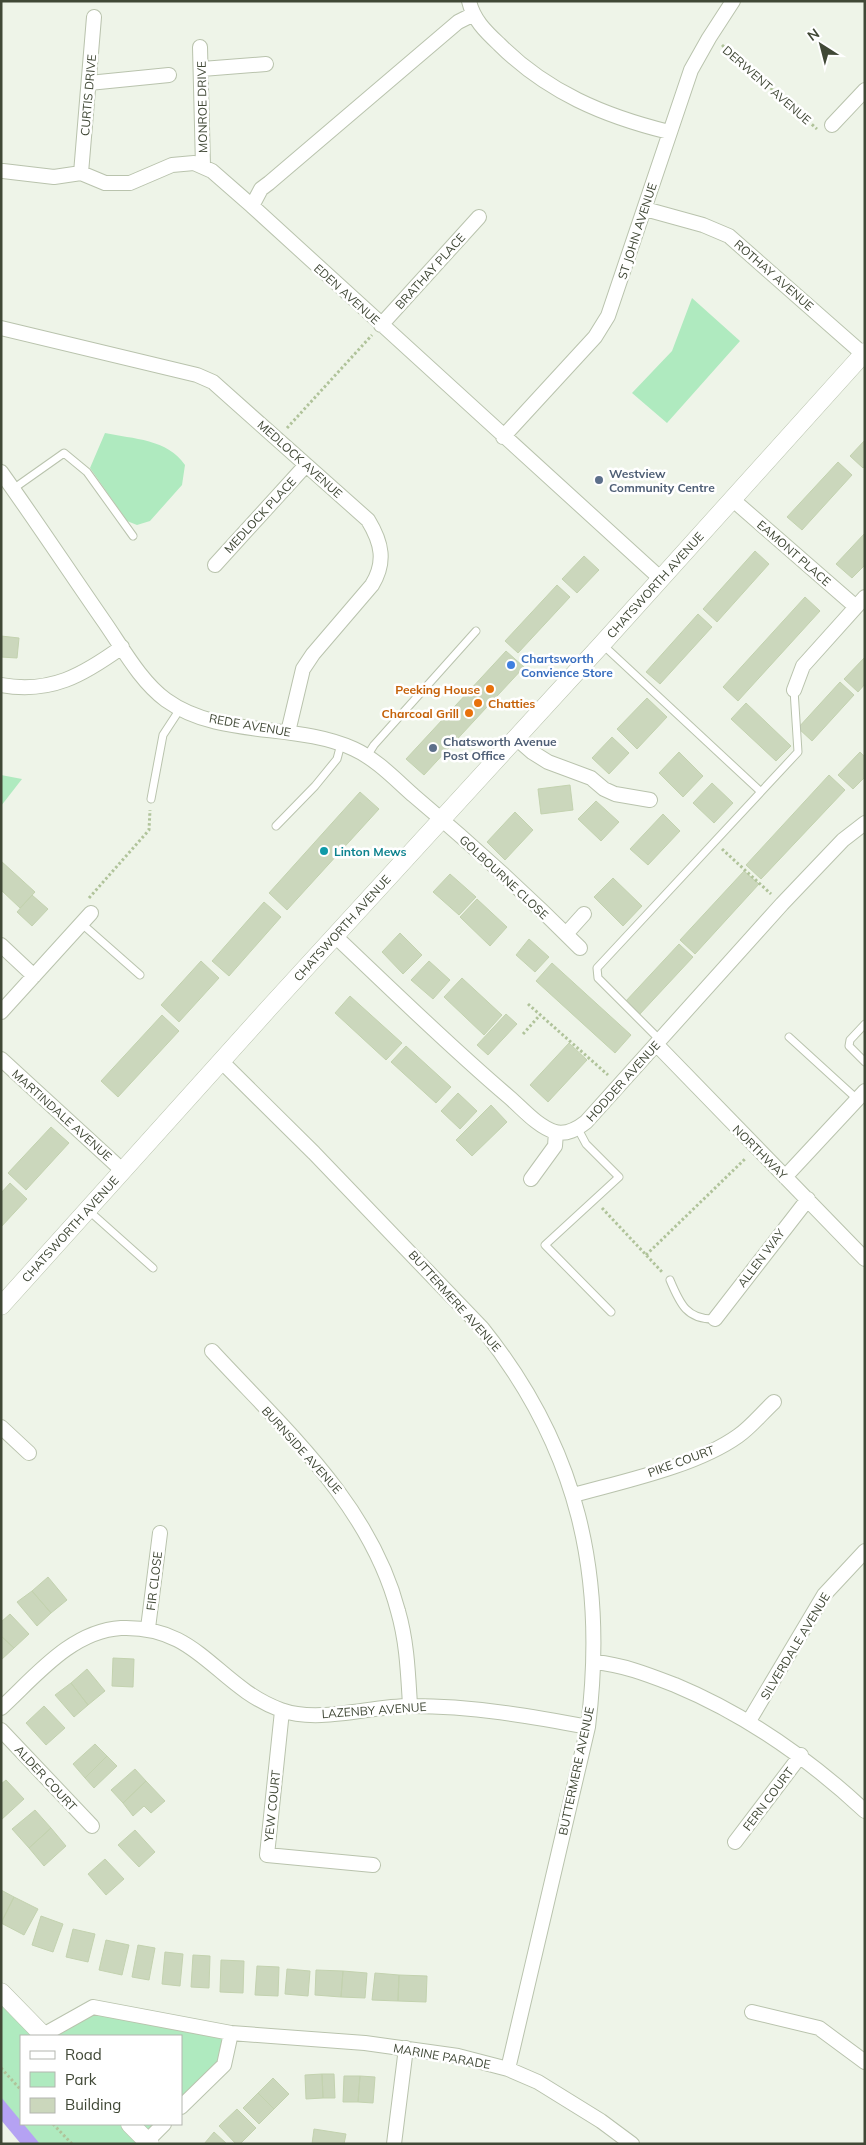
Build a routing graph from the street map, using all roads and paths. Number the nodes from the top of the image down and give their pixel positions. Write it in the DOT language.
graph roads {
  1 [pos="733,1"];
  2 [pos="471,8"];
  3 [pos="94,17"];
  4 [pos="709,38"];
  5 [pos="200,47"];
  6 [pos="266,64"];
  7 [pos="202,69"];
  8 [pos="169,75"];
  9 [pos="89,82"];
  10 [pos="865,90"];
  11 [pos="832,125"];
  12 [pos="669,132"];
  13 [pos="203,166"];
  14 [pos="3,171"];
  15 [pos="81,174"];
  16 [pos="252,206"];
  17 [pos="645,209"];
  18 [pos="479,217"];
  19 [pos="381,325"];
  20 [pos="1,328"];
  21 [pos="864,353"];
  22 [pos="503,437"];
  23 [pos="276,438"];
  24 [pos="306,465"];
  25 [pos="1,472"];
  26 [pos="13,488"];
  27 [pos="732,499"];
  28 [pos="132,536"];
  29 [pos="215,565"];
  30 [pos="660,578"];
  31 [pos="860,602"];
  32 [pos="476,631"];
  33 [pos="602,644"];
  34 [pos="122,647"];
  35 [pos="1,685"];
  36 [pos="794,690"];
  37 [pos="180,709"];
  38 [pos="288,732"];
  39 [pos="516,738"];
  40 [pos="341,744"];
  41 [pos="367,756"];
  42 [pos="760,791"];
  43 [pos="150,799"];
  44 [pos="650,800"];
  45 [pos="442,820"];
  46 [pos="865,823"];
  47 [pos="276,826"];
  48 [pos="714,842"];
  49 [pos="782,904"];
  50 [pos="584,914"];
  51 [pos="86,918"];
  52 [pos="566,934"];
  53 [pos="335,936"];
  54 [pos="1,945"];
  55 [pos="580,948"];
  56 [pos="140,975"];
  57 [pos="34,976"];
  58 [pos="528,1004"];
  59 [pos="1,1012"];
  60 [pos="540,1015"];
  61 [pos="865,1024"];
  62 [pos="523,1034"];
  63 [pos="789,1037"];
  64 [pos="658,1042"];
  65 [pos="1,1059"];
  66 [pos="221,1061"];
  67 [pos="865,1062"];
  68 [pos="619,1085"];
  69 [pos="861,1095"];
  70 [pos="578,1129"];
  71 [pos="556,1132"];
  72 [pos="755,1149"];
  73 [pos="123,1171"];
  74 [pos="785,1177"];
  75 [pos="531,1179"];
  76 [pos="808,1199"];
  77 [pos="594,1201"];
  78 [pos="88,1210"];
  79 [pos="646,1255"];
  80 [pos="865,1259"];
  81 [pos="153,1268"];
  82 [pos="670,1280"];
  83 [pos="1,1306"];
  84 [pos="611,1312"];
  85 [pos="715,1319"];
  86 [pos="212,1351"];
  87 [pos="774,1402"];
  88 [pos="1,1427"];
  89 [pos="29,1453"];
  90 [pos="574,1495"];
  91 [pos="160,1533"];
  92 [pos="865,1552"];
  93 [pos="148,1628"];
  94 [pos="595,1662"];
  95 [pos="410,1705"];
  96 [pos="1,1708"];
  97 [pos="282,1711"];
  98 [pos="749,1721"];
  99 [pos="588,1727"];
  100 [pos="1,1730"];
  101 [pos="801,1755"];
  102 [pos="865,1810"];
  103 [pos="92,1826"];
  104 [pos="735,1842"];
  105 [pos="373,1865"];
  106 [pos="1,1992"];
  107 [pos="752,2012"];
  108 [pos="231,2032"];
  109 [pos="42,2035"];
  110 [pos="45,2035"];
  111 [pos="406,2048"];
  112 [pos="865,2062"];
  113 [pos="1,2068"];
  114 [pos="508,2069"];
  115 [pos="20,2089"];
  116 [pos="182,2106"];
  117 [pos="54,2125"];
  118 [pos="131,2125"];
  119 [pos="163,2125"];
  120 [pos="148,2142"];
  121 [pos="72,2144"];
  122 [pos="394,2144"];
  123 [pos="632,2144"];
  1 -- 4 [label="street, ST JOHN AVENUE"];
  2 -- 12 [label="street"];
  2 -- 16 [label="street"];
  3 -- 9 [label="street, CURTIS DRIVE"];
  4 -- 11 [label="path, DERWENT AVENUE"];
  4 -- 12 [label="street, ST JOHN AVENUE"];
  5 -- 7 [label="street, MONROE DRIVE"];
  6 -- 7 [label="street"];
  7 -- 13 [label="street, MONROE DRIVE"];
  8 -- 9 [label="street"];
  9 -- 15 [label="street, CURTIS DRIVE"];
  10 -- 11 [label="street"];
  12 -- 17 [label="street, ST JOHN AVENUE"];
  13 -- 15 [label="street"];
  13 -- 16 [label="street, EDEN AVENUE"];
  14 -- 15 [label="street"];
  16 -- 19 [label="street, EDEN AVENUE"];
  17 -- 21 [label="street, ROTHAY AVENUE"];
  17 -- 22 [label="street, ST JOHN AVENUE"];
  18 -- 19 [label="street, BRATHAY PLACE"];
  19 -- 22 [label="street, EDEN AVENUE"];
  19 -- 23 [label="path"];
  20 -- 23 [label="street, MEDLOCK AVENUE"];
  21 -- 27 [label="street, CHATSWORTH AVENUE"];
  22 -- 30 [label="street, EDEN AVENUE"];
  23 -- 24 [label="street, MEDLOCK AVENUE"];
  24 -- 29 [label="street, MEDLOCK PLACE"];
  24 -- 38 [label="street, MEDLOCK AVENUE"];
  25 -- 26 [label="street, REDE AVENUE"];
  26 -- 28 [label="lane"];
  26 -- 34 [label="street, REDE AVENUE"];
  27 -- 30 [label="street, CHATSWORTH AVENUE"];
  27 -- 31 [label="street, EAMONT PLACE"];
  30 -- 33 [label="street, CHATSWORTH AVENUE"];
  31 -- 36 [label="street, EAMONT PLACE"];
  32 -- 41 [label="lane"];
  33 -- 39 [label="street, CHATSWORTH AVENUE"];
  33 -- 42 [label="lane"];
  34 -- 35 [label="street"];
  34 -- 37 [label="street, REDE AVENUE"];
  36 -- 42 [label="lane, EAMONT PLACE"];
  37 -- 38 [label="street, REDE AVENUE"];
  37 -- 43 [label="lane"];
  38 -- 40 [label="street, REDE AVENUE"];
  39 -- 44 [label="street"];
  39 -- 45 [label="street, CHATSWORTH AVENUE"];
  40 -- 41 [label="street, REDE AVENUE"];
  40 -- 47 [label="lane"];
  41 -- 45 [label="street, REDE AVENUE"];
  42 -- 48 [label="lane, EAMONT PLACE"];
  43 -- 51 [label="path"];
  45 -- 52 [label="street, GOLBOURNE CLOSE"];
  45 -- 53 [label="street, CHATSWORTH AVENUE"];
  46 -- 49 [label="street, HODDER AVENUE"];
  48 -- 49 [label="path"];
  48 -- 64 [label="lane, EAMONT PLACE"];
  49 -- 64 [label="street, HODDER AVENUE"];
  50 -- 52 [label="street"];
  51 -- 56 [label="lane"];
  51 -- 57 [label="street"];
  52 -- 55 [label="street, GOLBOURNE CLOSE"];
  53 -- 66 [label="street, CHATSWORTH AVENUE"];
  53 -- 71 [label="street"];
  54 -- 57 [label="street"];
  57 -- 59 [label="street"];
  58 -- 60 [label="path"];
  60 -- 62 [label="path"];
  60 -- 68 [label="path"];
  61 -- 67 [label="lane"];
  63 -- 69 [label="lane"];
  64 -- 68 [label="street, HODDER AVENUE"];
  64 -- 72 [label="street, NORTHWAY"];
  65 -- 73 [label="street, MARTINDALE AVENUE"];
  66 -- 73 [label="street, CHATSWORTH AVENUE"];
  66 -- 90 [label="street, BUTTERMERE AVENUE"];
  68 -- 70 [label="street, HODDER AVENUE"];
  69 -- 74 [label="street"];
  70 -- 71 [label="street, HODDER AVENUE"];
  70 -- 77 [label="lane"];
  71 -- 75 [label="street"];
  72 -- 74 [label="street, NORTHWAY"];
  72 -- 79 [label="path"];
  73 -- 78 [label="street, CHATSWORTH AVENUE"];
  74 -- 76 [label="street, NORTHWAY"];
  76 -- 80 [label="street, NORTHWAY"];
  76 -- 85 [label="street, ALLEN WAY"];
  77 -- 79 [label="path"];
  77 -- 84 [label="lane"];
  78 -- 81 [label="lane"];
  78 -- 83 [label="street, CHATSWORTH AVENUE"];
  79 -- 82 [label="path"];
  82 -- 85 [label="lane"];
  86 -- 95 [label="street, BURNSIDE AVENUE"];
  87 -- 90 [label="street, PIKE COURT"];
  88 -- 89 [label="street"];
  90 -- 94 [label="street, BUTTERMERE AVENUE"];
  91 -- 93 [label="street, FIR CLOSE"];
  92 -- 98 [label="street, SILVERDALE AVENUE"];
  93 -- 96 [label="street, LAZENBY AVENUE"];
  93 -- 97 [label="street, LAZENBY AVENUE"];
  94 -- 98 [label="street"];
  94 -- 99 [label="street, BUTTERMERE AVENUE"];
  95 -- 97 [label="street, LAZENBY AVENUE"];
  95 -- 99 [label="street, LAZENBY AVENUE"];
  97 -- 105 [label="street, YEW COURT"];
  98 -- 101 [label="street"];
  99 -- 114 [label="street, BUTTERMERE AVENUE"];
  100 -- 103 [label="street, ALDER COURT"];
  101 -- 102 [label="street"];
  101 -- 104 [label="street, FERN COURT"];
  106 -- 109 [label="street, MARINE PARADE"];
  107 -- 112 [label="street"];
  108 -- 110 [label="street, MARINE PARADE"];
  108 -- 111 [label="street, MARINE PARADE"];
  108 -- 116 [label="street"];
  111 -- 114 [label="street, MARINE PARADE"];
  111 -- 122 [label="street"];
  113 -- 115 [label="path"];
  114 -- 123 [label="street, MARINE PARADE"];
  117 -- 121 [label="path"];
  118 -- 120 [label="street"];
  119 -- 120 [label="street"];
}
